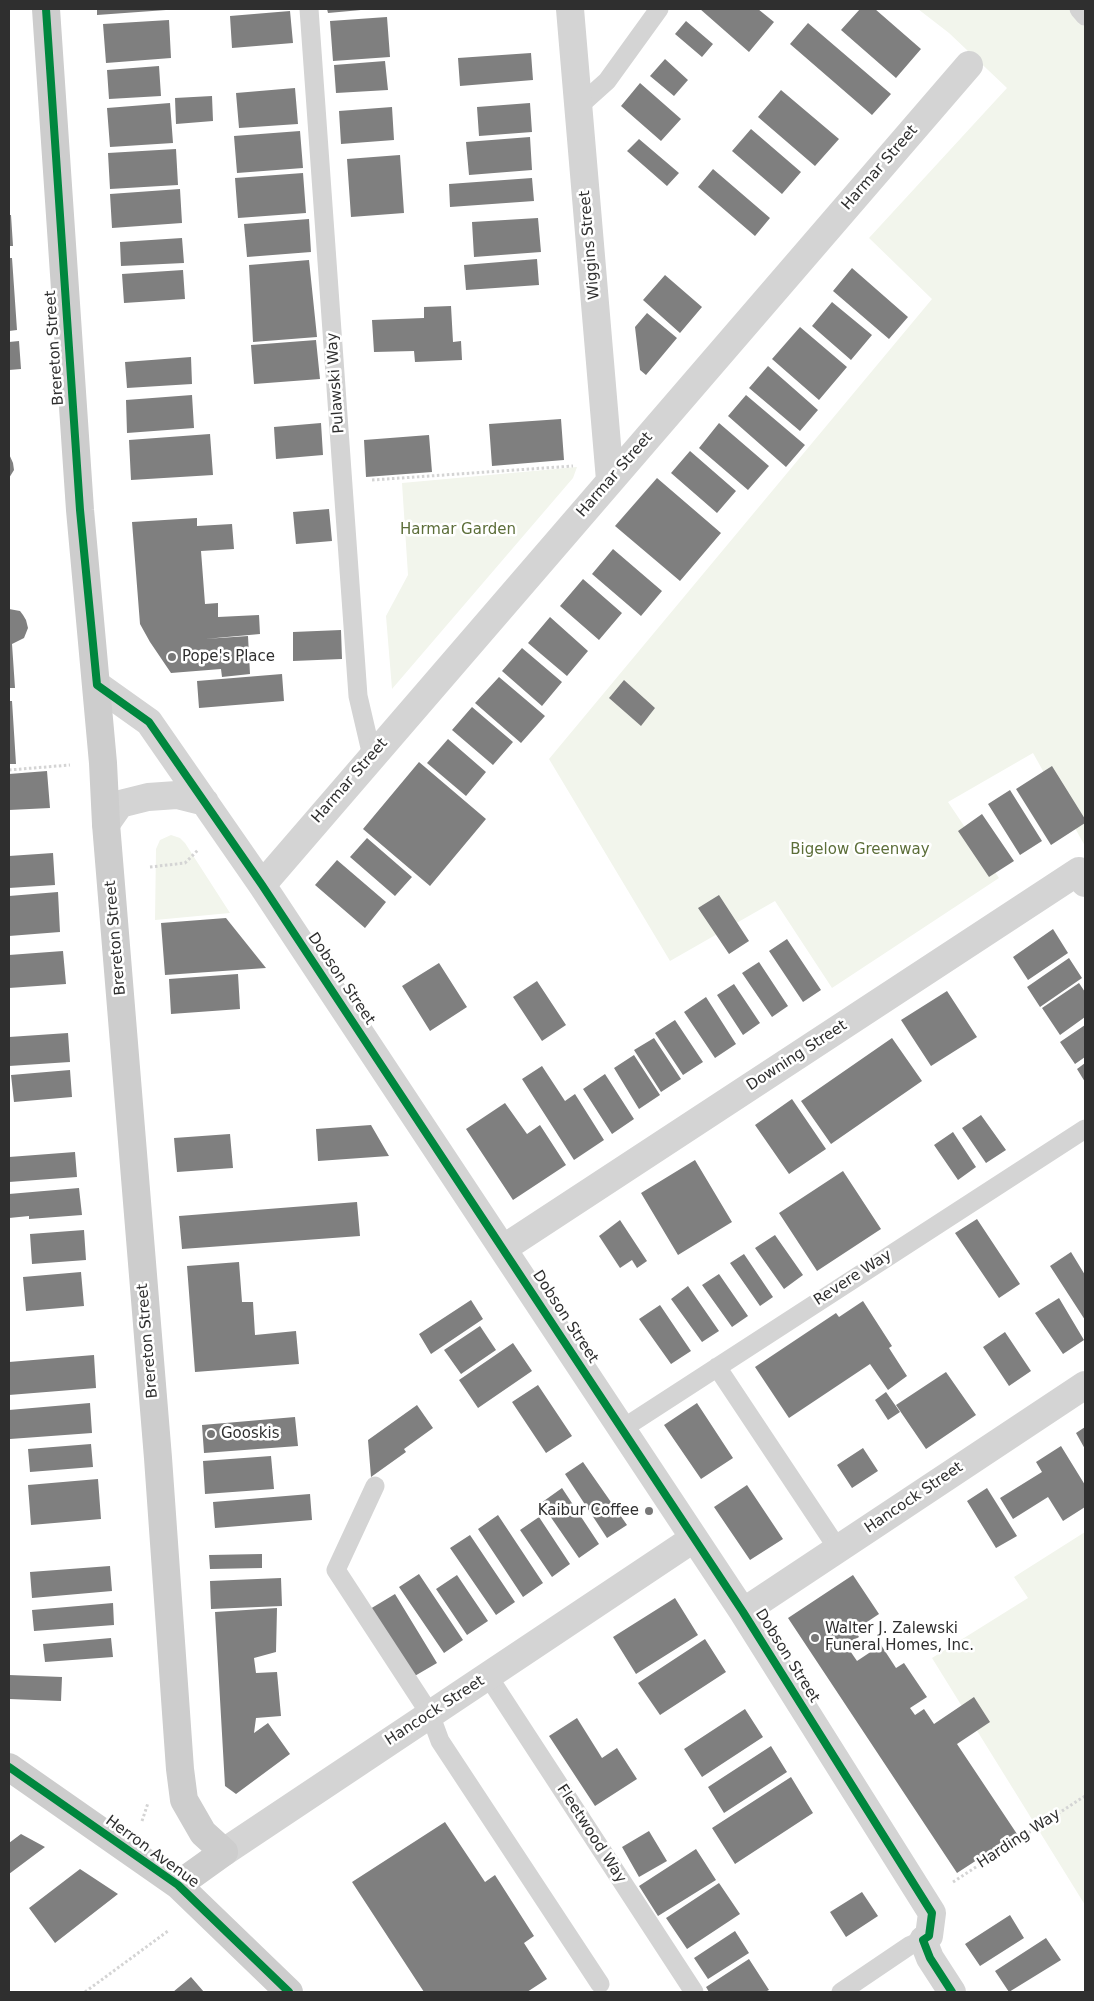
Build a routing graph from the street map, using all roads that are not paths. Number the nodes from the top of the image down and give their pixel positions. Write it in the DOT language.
graph roads {
  1 [pos="46,9"];
  2 [pos="309,9"];
  3 [pos="570,9"];
  4 [pos="659,9"];
  5 [pos="1079,9"];
  6 [pos="1085,16"];
  7 [pos="969,65"];
  8 [pos="578,107"];
  9 [pos="610,480"];
  10 [pos="97,685"];
  11 [pos="372,756"];
  12 [pos="205,802"];
  13 [pos="106,824"];
  14 [pos="1085,883"];
  15 [pos="262,885"];
  16 [pos="1085,1129"];
  17 [pos="504,1248"];
  18 [pos="717,1367"];
  19 [pos="1085,1385"];
  20 [pos="622,1428"];
  21 [pos="375,1486"];
  22 [pos="693,1539"];
  23 [pos="838,1549"];
  24 [pos="743,1612"];
  25 [pos="488,1676"];
  26 [pos="430,1714"];
  27 [pos="9,1767"];
  28 [pos="224,1852"];
  29 [pos="178,1885"];
  30 [pos="923,1940"];
  31 [pos="600,1984"];
  32 [pos="289,1992"];
  33 [pos="694,1992"];
  34 [pos="841,1992"];
  35 [pos="952,1992"];
  1 -- 10 [label="street, Brereton Street"];
  2 -- 11 [label="lane, Pulawski Way"];
  3 -- 8 [label="street, Wiggins Street"];
  4 -- 8 [label="lane"];
  5 -- 6 [label="lane"];
  7 -- 9 [label="street, Harmar Street"];
  8 -- 9 [label="street, Wiggins Street"];
  9 -- 11 [label="street, Harmar Street"];
  10 -- 12 [label="street, Dobson Street"];
  10 -- 13 [label="street, Brereton Street"];
  11 -- 15 [label="street, Harmar Street"];
  12 -- 13 [label="street"];
  12 -- 15 [label="street, Dobson Street"];
  13 -- 28 [label="street, Brereton Street"];
  14 -- 17 [label="street, Downing Street"];
  15 -- 17 [label="street, Dobson Street"];
  16 -- 18 [label="lane, Revere Way"];
  17 -- 20 [label="street, Dobson Street"];
  18 -- 20 [label="lane, Revere Way"];
  18 -- 23 [label="lane"];
  19 -- 23 [label="street, Hancock Street"];
  20 -- 22 [label="street, Dobson Street"];
  21 -- 26 [label="lane"];
  22 -- 24 [label="street, Dobson Street"];
  22 -- 25 [label="street, Hancock Street"];
  23 -- 24 [label="street, Hancock Street"];
  24 -- 30 [label="street, Dobson Street"];
  25 -- 26 [label="street, Hancock Street"];
  25 -- 33 [label="lane, Fleetwood Way"];
  26 -- 28 [label="street, Hancock Street"];
  26 -- 31 [label="lane"];
  27 -- 29 [label="street, Herron Avenue"];
  28 -- 29 [label="street, Hancock Street"];
  29 -- 32 [label="street, Herron Avenue"];
  30 -- 34 [label="lane"];
  30 -- 35 [label="street"];
}
